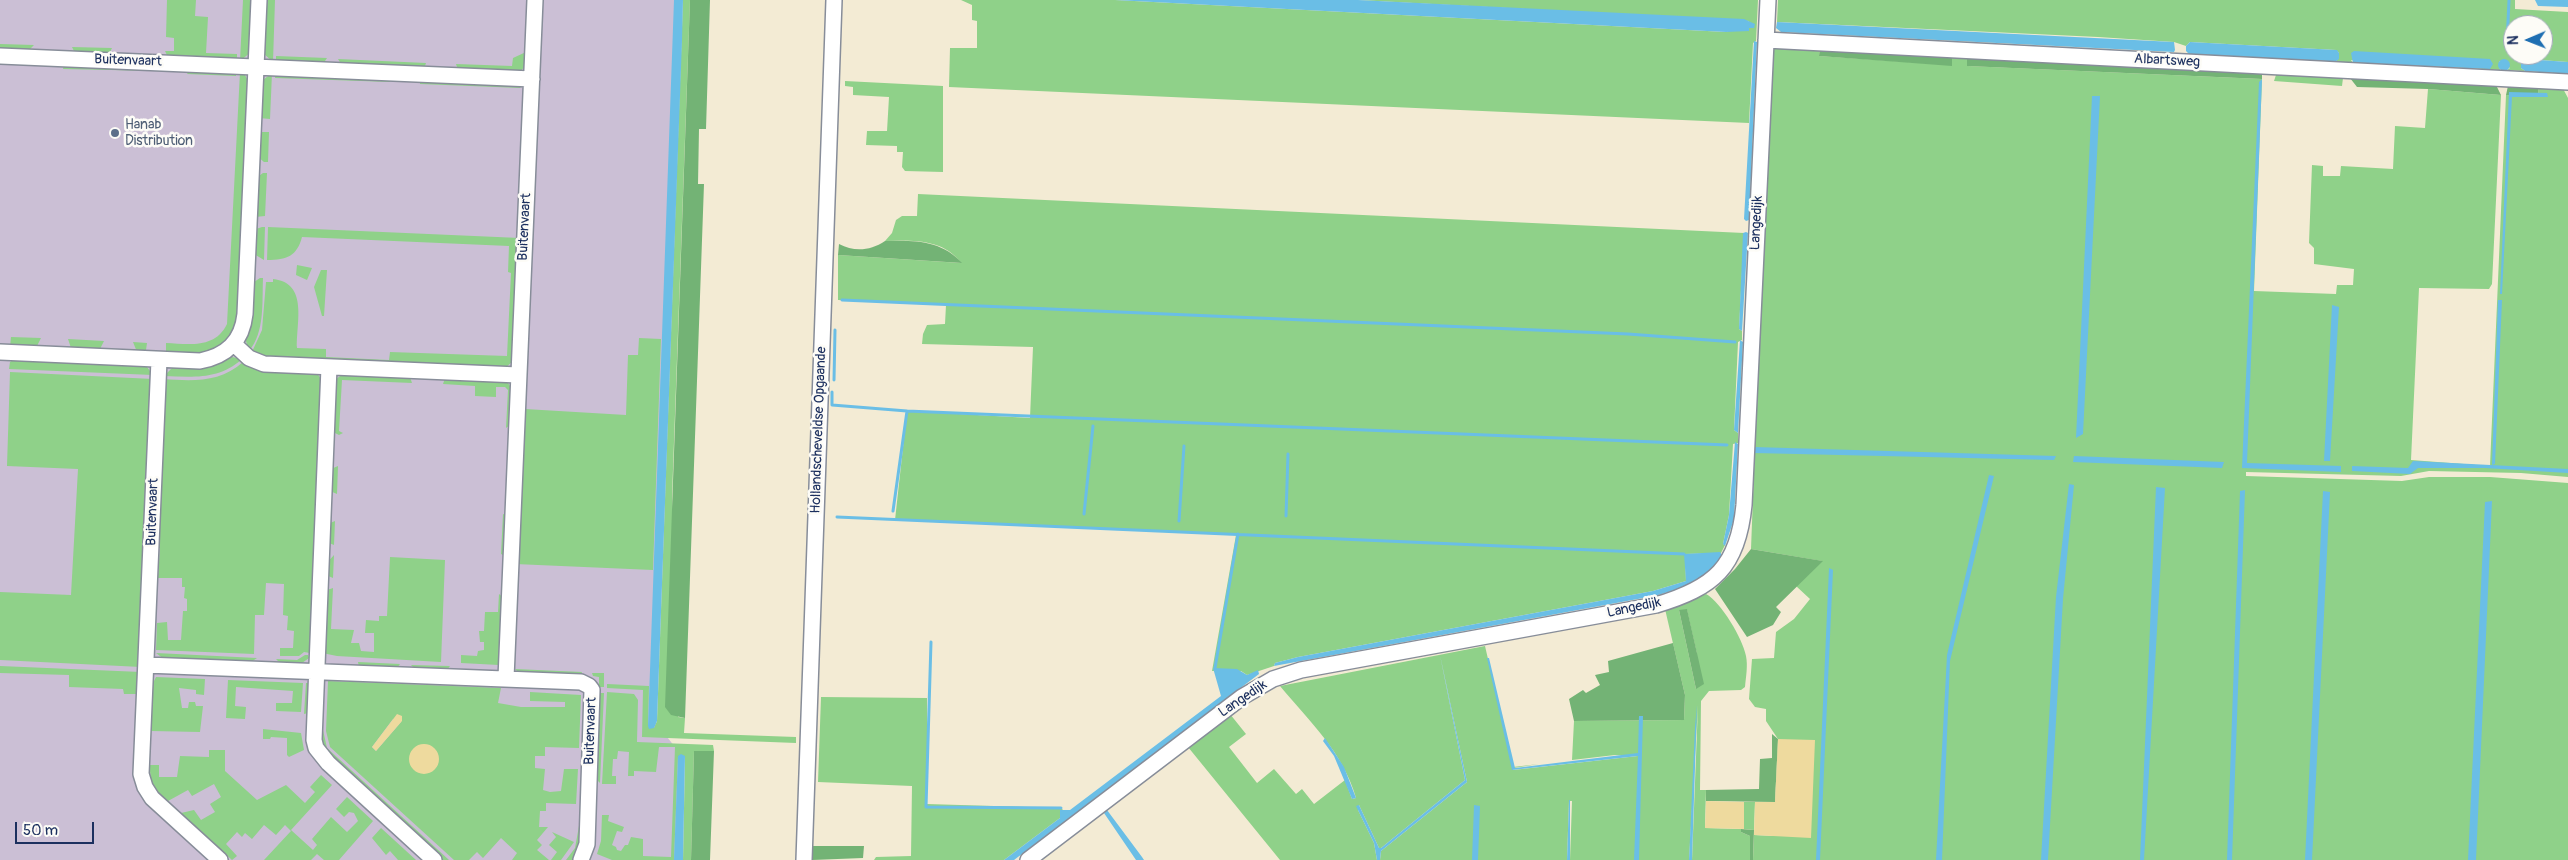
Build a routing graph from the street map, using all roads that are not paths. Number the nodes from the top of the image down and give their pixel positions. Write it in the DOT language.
graph roads {
  1 [pos="259,0"];
  2 [pos="535,0"];
  3 [pos="834,0"];
  4 [pos="1768,0"];
  5 [pos="1766,40"];
  6 [pos="0,56"];
  7 [pos="256,67"];
  8 [pos="532,79"];
  9 [pos="2568,82"];
  10 [pos="234,344"];
  11 [pos="0,352"];
  12 [pos="159,360"];
  13 [pos="329,367"];
  14 [pos="518,375"];
  15 [pos="146,664"];
  16 [pos="315,670"];
  17 [pos="506,678"];
  18 [pos="220,860"];
  19 [pos="434,860"];
  20 [pos="581,860"];
  21 [pos="804,860"];
  22 [pos="1028,860"];
  1 -- 7 [label="street"];
  2 -- 8 [label="street, Buitenvaart"];
  3 -- 21 [label="street, Hollandscheveldse Opgaande"];
  4 -- 5 [label="street, Langedijk"];
  5 -- 9 [label="street, Albartsweg"];
  5 -- 22 [label="street, Langedijk"];
  6 -- 7 [label="street, Buitenvaart"];
  7 -- 8 [label="street, Buitenvaart"];
  7 -- 10 [label="street"];
  8 -- 14 [label="street, Buitenvaart"];
  10 -- 12 [label="street"];
  10 -- 13 [label="street"];
  11 -- 12 [label="street"];
  12 -- 15 [label="street, Buitenvaart"];
  13 -- 14 [label="street"];
  13 -- 16 [label="street"];
  14 -- 17 [label="street, Buitenvaart"];
  15 -- 16 [label="street, Buitenvaart"];
  15 -- 18 [label="street, Buitenvaart"];
  16 -- 17 [label="street, Buitenvaart"];
  16 -- 19 [label="street"];
  17 -- 20 [label="street, Buitenvaart"];
}
